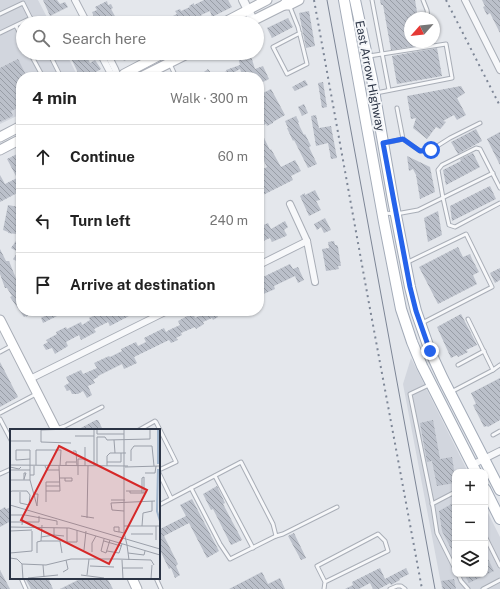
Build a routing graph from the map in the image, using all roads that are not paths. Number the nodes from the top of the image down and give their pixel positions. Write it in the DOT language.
graph roads {
  1 [pos="75,0"];
  2 [pos="243,0"];
  3 [pos="267,0"];
  4 [pos="299,0"];
  5 [pos="355,0"];
  6 [pos="372,0"];
  7 [pos="423,0"];
  8 [pos="465,0"];
  9 [pos="344,1"];
  10 [pos="287,3"];
  11 [pos="248,10"];
  12 [pos="427,12"];
  13 [pos="0,14"];
  14 [pos="30,16"];
  15 [pos="83,16"];
  16 [pos="236,16"];
  17 [pos="249,16"];
  18 [pos="262,16"];
  19 [pos="16,26"];
  20 [pos="300,33"];
  21 [pos="0,34"];
  22 [pos="440,44"];
  23 [pos="412,48"];
  24 [pos="381,54"];
  25 [pos="367,56"];
  26 [pos="34,60"];
  27 [pos="52,60"];
  28 [pos="104,60"];
  29 [pos="110,60"];
  30 [pos="151,60"];
  31 [pos="175,60"];
  32 [pos="169,63"];
  33 [pos="500,70"];
  34 [pos="40,72"];
  35 [pos="58,72"];
  36 [pos="110,72"];
  37 [pos="116,72"];
  38 [pos="128,72"];
  39 [pos="151,72"];
  40 [pos="174,72"];
  41 [pos="389,90"];
  42 [pos="374,93"];
  43 [pos="397,108"];
  44 [pos="480,122"];
  45 [pos="16,129"];
  46 [pos="0,137"];
  47 [pos="403,139"];
  48 [pos="16,142"];
  49 [pos="383,143"];
  50 [pos="0,150"];
  51 [pos="493,173"];
  52 [pos="500,188"];
  53 [pos="442,198"];
  54 [pos="500,203"];
  55 [pos="290,204"];
  56 [pos="382,212"];
  57 [pos="396,214"];
  58 [pos="307,241"];
  59 [pos="264,262"];
  60 [pos="405,264"];
  61 [pos="315,282"];
  62 [pos="157,316"];
  63 [pos="468,319"];
  64 [pos="0,320"];
  65 [pos="420,323"];
  66 [pos="3,334"];
  67 [pos="13,345"];
  68 [pos="484,351"];
  69 [pos="0,352"];
  70 [pos="458,365"];
  71 [pos="500,365"];
  72 [pos="493,370"];
  73 [pos="30,379"];
  74 [pos="431,384"];
  75 [pos="37,393"];
  76 [pos="450,393"];
  77 [pos="102,407"];
  78 [pos="0,412"];
  79 [pos="0,419"];
  80 [pos="55,429"];
  81 [pos="58,429"];
  82 [pos="141,429"];
  83 [pos="160,429"];
  84 [pos="160,430"];
  85 [pos="500,431"];
  86 [pos="493,435"];
  87 [pos="10,438"];
  88 [pos="500,451"];
  89 [pos="484,459"];
  90 [pos="474,468"];
  91 [pos="10,469"];
  92 [pos="160,471"];
  93 [pos="0,474"];
  94 [pos="160,474"];
  95 [pos="215,476"];
  96 [pos="191,488"];
  97 [pos="500,490"];
  98 [pos="452,494"];
  99 [pos="488,495"];
  100 [pos="171,498"];
  101 [pos="160,504"];
  102 [pos="432,504"];
  103 [pos="336,507"];
  104 [pos="500,519"];
  105 [pos="276,536"];
  106 [pos="488,541"];
  107 [pos="253,548"];
  108 [pos="452,563"];
  109 [pos="500,566"];
  110 [pos="459,577"];
  111 [pos="21,579"];
  112 [pos="132,579"];
  113 [pos="156,579"];
  114 [pos="500,580"];
  115 [pos="325,582"];
  116 [pos="26,589"];
  117 [pos="137,589"];
  118 [pos="161,589"];
  119 [pos="324,589"];
  120 [pos="390,589"];
  121 [pos="405,589"];
  122 [pos="468,589"];
  123 [pos="483,589"];
  1 -- 15 [label="street"];
  2 -- 11 [label="street"];
  3 -- 11 [label="main road"];
  4 -- 10 [label="main road"];
  5 -- 25 [label="main road, East Arrow Highway"];
  6 -- 24 [label="lane"];
  7 -- 12 [label="lane"];
  8 -- 33 [label="street"];
  9 -- 56 [label="main road, East Arrow Highway"];
  10 -- 18 [label="main road"];
  10 -- 20 [label="lane"];
  11 -- 16 [label="main road"];
  11 -- 17 [label="street"];
  13 -- 14 [label="lane"];
  19 -- 21 [label="lane"];
  20 -- 20 [label="lane"];
  22 -- 41 [label="lane"];
  23 -- 24 [label="lane"];
  24 -- 25 [label="lane"];
  24 -- 41 [label="lane"];
  25 -- 42 [label="main road, East Arrow Highway"];
  26 -- 34 [label="lane"];
  27 -- 35 [label="lane"];
  28 -- 36 [label="street"];
  29 -- 37 [label="street"];
  30 -- 38 [label="main road"];
  31 -- 32 [label="main road"];
  32 -- 39 [label="main road"];
  32 -- 40 [label="lane"];
  41 -- 42 [label="lane"];
  42 -- 49 [label="main road, East Arrow Highway"];
  43 -- 47 [label="lane"];
  44 -- 47 [label="lane"];
  45 -- 46 [label="main road"];
  47 -- 49 [label="lane"];
  48 -- 50 [label="main road"];
  49 -- 57 [label="main road, East Arrow Highway"];
  51 -- 52 [label="lane"];
  51 -- 53 [label="lane"];
  51 -- 53 [label="lane"];
  53 -- 54 [label="lane"];
  53 -- 57 [label="lane"];
  55 -- 58 [label="street"];
  56 -- 57 [label="lane"];
  56 -- 74 [label="main road, East Arrow Highway"];
  57 -- 60 [label="main road, East Arrow Highway"];
  58 -- 59 [label="street"];
  58 -- 61 [label="street"];
  60 -- 65 [label="main road, East Arrow Highway"];
  60 -- 65 [label="lane"];
  62 -- 73 [label="street"];
  63 -- 68 [label="lane"];
  64 -- 66 [label="main road"];
  65 -- 76 [label="main road, East Arrow Highway"];
  66 -- 67 [label="main road"];
  67 -- 69 [label="lane"];
  67 -- 73 [label="main road"];
  68 -- 70 [label="lane"];
  68 -- 72 [label="lane"];
  71 -- 72 [label="lane"];
  72 -- 76 [label="lane"];
  73 -- 75 [label="main road"];
  74 -- 90 [label="main road, East Arrow Highway"];
  74 -- 102 [label="lane"];
  75 -- 78 [label="lane"];
  75 -- 80 [label="main road"];
  76 -- 89 [label="main road, East Arrow Highway"];
  77 -- 81 [label="lane"];
  79 -- 87 [label="lane"];
  82 -- 83 [label="lane"];
  84 -- 92 [label="lane"];
  85 -- 86 [label="lane"];
  88 -- 89 [label="street"];
  89 -- 90 [label="street"];
  89 -- 97 [label="main road, East Arrow Highway"];
  91 -- 93 [label="lane"];
  94 -- 100 [label="lane"];
  95 -- 96 [label="lane"];
  95 -- 105 [label="lane"];
  95 -- 107 [label="lane"];
  96 -- 100 [label="lane"];
  96 -- 107 [label="lane"];
  98 -- 102 [label="lane"];
  99 -- 104 [label="main road"];
  100 -- 101 [label="lane"];
  102 -- 108 [label="lane"];
  103 -- 105 [label="lane"];
  105 -- 107 [label="lane"];
  106 -- 109 [label="lane"];
  110 -- 122 [label="lane"];
  111 -- 116 [label="lane"];
  112 -- 117 [label="main road"];
  113 -- 118 [label="lane"];
  114 -- 123 [label="lane"];
  115 -- 115 [label="lane"];
  115 -- 119 [label="lane"];
  120 -- 121 [label="lane"];
}
